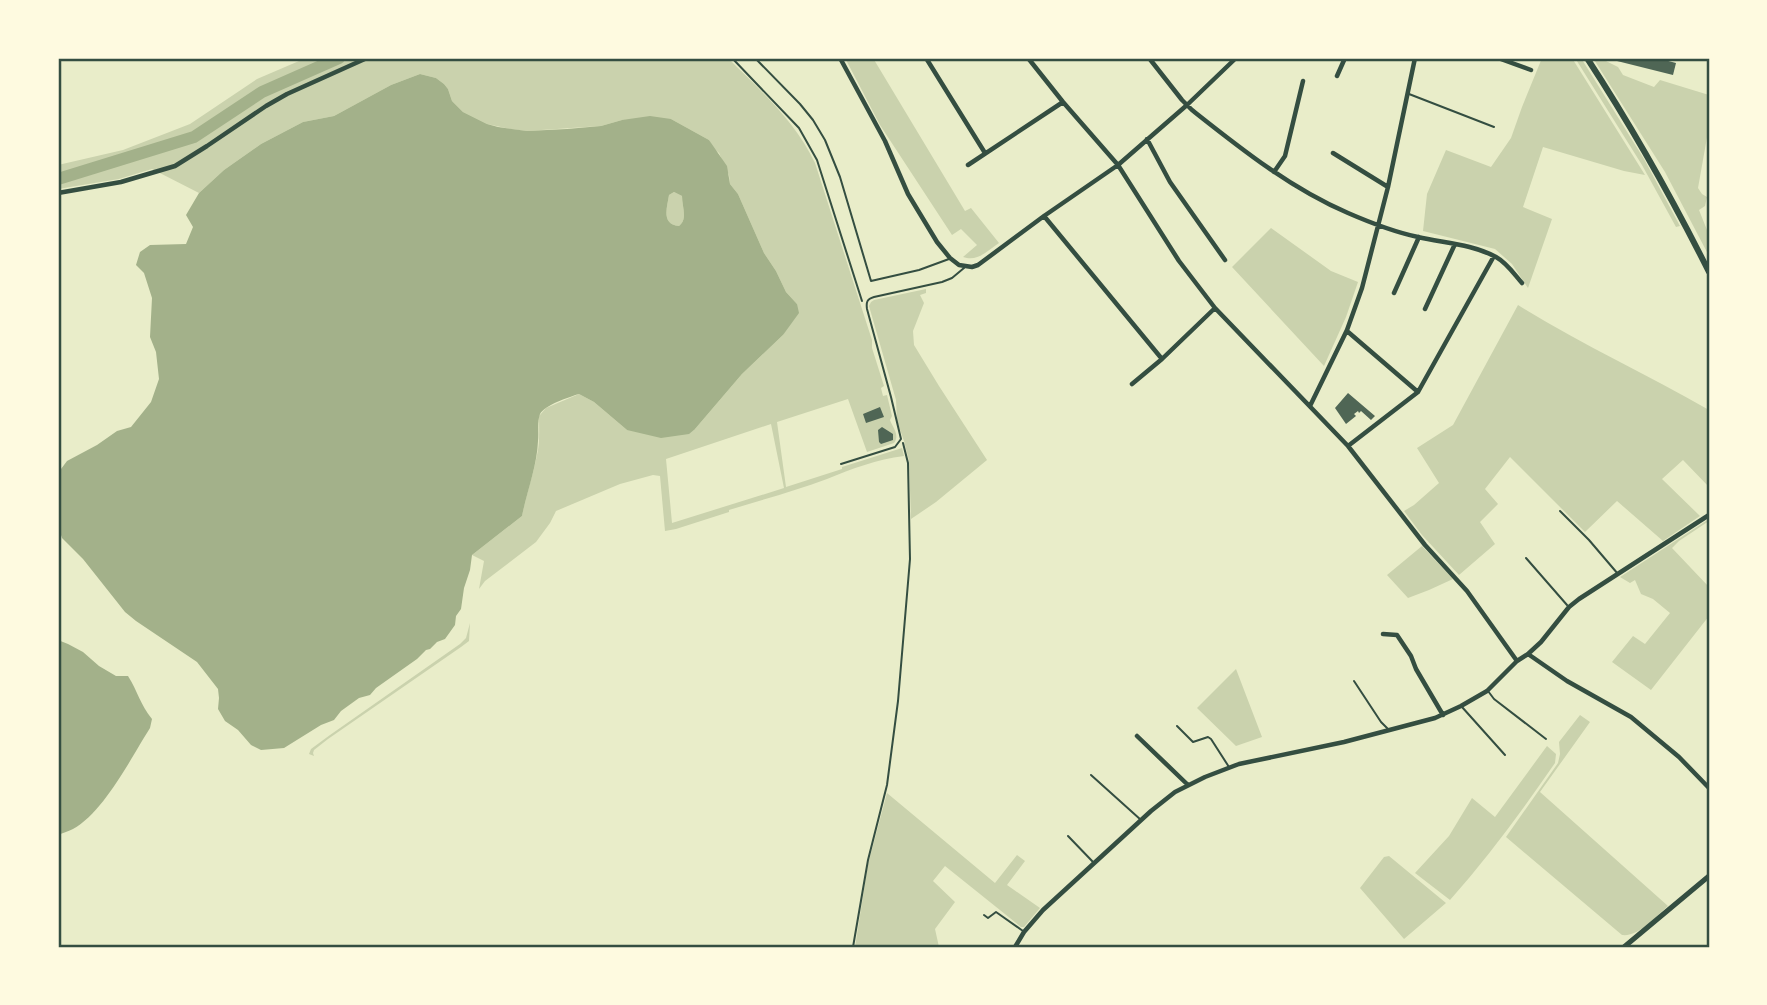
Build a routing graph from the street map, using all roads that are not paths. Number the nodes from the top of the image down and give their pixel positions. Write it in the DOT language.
graph roads {
  1 [pos="367,58"];
  2 [pos="754,58"];
  3 [pos="840,58"];
  4 [pos="926,58"];
  5 [pos="1028,58"];
  6 [pos="1149,58"];
  7 [pos="1236,58"];
  8 [pos="1345,58"];
  9 [pos="1415,58"];
  10 [pos="1498,58"];
  11 [pos="1587,58"];
  12 [pos="1531,70"];
  13 [pos="1336,76"];
  14 [pos="1303,81"];
  15 [pos="1408,94"];
  16 [pos="1063,102"];
  17 [pos="1187,105"];
  18 [pos="1494,127"];
  19 [pos="1147,139"];
  20 [pos="985,153"];
  21 [pos="1333,153"];
  22 [pos="968,165"];
  23 [pos="1118,165"];
  24 [pos="1274,172"];
  25 [pos="1388,187"];
  26 [pos="58,193"];
  27 [pos="1044,216"];
  28 [pos="1377,225"];
  29 [pos="1419,237"];
  30 [pos="1455,244"];
  31 [pos="1494,256"];
  32 [pos="950,258"];
  33 [pos="1225,260"];
  34 [pos="965,267"];
  35 [pos="1709,272"];
  36 [pos="1522,284"];
  37 [pos="1394,293"];
  38 [pos="1215,308"];
  39 [pos="1425,309"];
  40 [pos="1347,331"];
  41 [pos="1162,359"];
  42 [pos="1132,384"];
  43 [pos="1418,392"];
  44 [pos="1310,406"];
  45 [pos="1348,446"];
  46 [pos="841,464"];
  47 [pos="1560,511"];
  48 [pos="1709,515"];
  49 [pos="1526,558"];
  50 [pos="1618,575"];
  51 [pos="1570,607"];
  52 [pos="1383,634"];
  53 [pos="1528,654"];
  54 [pos="1517,661"];
  55 [pos="1354,681"];
  56 [pos="1487,691"];
  57 [pos="1461,706"];
  58 [pos="1443,715"];
  59 [pos="1177,726"];
  60 [pos="1389,730"];
  61 [pos="1136,736"];
  62 [pos="1546,739"];
  63 [pos="1505,755"];
  64 [pos="1230,768"];
  65 [pos="1091,775"];
  66 [pos="1188,785"];
  67 [pos="1709,788"];
  68 [pos="1142,821"];
  69 [pos="1068,836"];
  70 [pos="1094,863"];
  71 [pos="1709,876"];
  72 [pos="984,915"];
  73 [pos="1024,932"];
  74 [pos="1015,947"];
  75 [pos="1624,947"];
  1 -- 26 [label="street"];
  2 -- 32 [label="lane"];
  3 -- 32 [label="street"];
  4 -- 20 [label="street"];
  5 -- 16 [label="street"];
  6 -- 17 [label="street"];
  7 -- 17 [label="street"];
  8 -- 13 [label="street"];
  9 -- 15 [label="street"];
  10 -- 12 [label="street"];
  11 -- 35 [label="main road"];
  14 -- 24 [label="street"];
  15 -- 18 [label="lane"];
  15 -- 25 [label="street"];
  16 -- 20 [label="street"];
  16 -- 23 [label="street"];
  17 -- 19 [label="street"];
  17 -- 24 [label="street"];
  19 -- 23 [label="street"];
  19 -- 33 [label="street"];
  20 -- 22 [label="street"];
  21 -- 25 [label="street"];
  23 -- 27 [label="street"];
  23 -- 38 [label="street"];
  24 -- 28 [label="street"];
  25 -- 28 [label="street"];
  27 -- 34 [label="street"];
  27 -- 41 [label="street"];
  28 -- 29 [label="street"];
  28 -- 40 [label="street"];
  29 -- 30 [label="street"];
  29 -- 37 [label="street"];
  30 -- 31 [label="street"];
  30 -- 39 [label="street"];
  31 -- 36 [label="street"];
  31 -- 43 [label="street"];
  32 -- 34 [label="street"];
  34 -- 46 [label="lane"];
  38 -- 41 [label="street"];
  38 -- 44 [label="street"];
  40 -- 43 [label="street"];
  40 -- 44 [label="street"];
  41 -- 42 [label="street"];
  43 -- 45 [label="street"];
  44 -- 45 [label="street"];
  45 -- 54 [label="street"];
  47 -- 50 [label="lane"];
  48 -- 50 [label="street"];
  49 -- 51 [label="lane"];
  50 -- 51 [label="street"];
  51 -- 53 [label="street"];
  52 -- 58 [label="street"];
  53 -- 54 [label="street"];
  53 -- 67 [label="street"];
  54 -- 56 [label="street"];
  55 -- 60 [label="lane"];
  56 -- 57 [label="street"];
  56 -- 62 [label="lane"];
  57 -- 58 [label="street"];
  57 -- 63 [label="lane"];
  58 -- 60 [label="street"];
  59 -- 64 [label="lane"];
  60 -- 64 [label="street"];
  61 -- 66 [label="street"];
  64 -- 66 [label="street"];
  65 -- 68 [label="lane"];
  66 -- 68 [label="street"];
  68 -- 70 [label="street"];
  69 -- 70 [label="lane"];
  70 -- 73 [label="street"];
  71 -- 75 [label="street"];
  72 -- 73 [label="lane"];
  73 -- 74 [label="street"];
}
